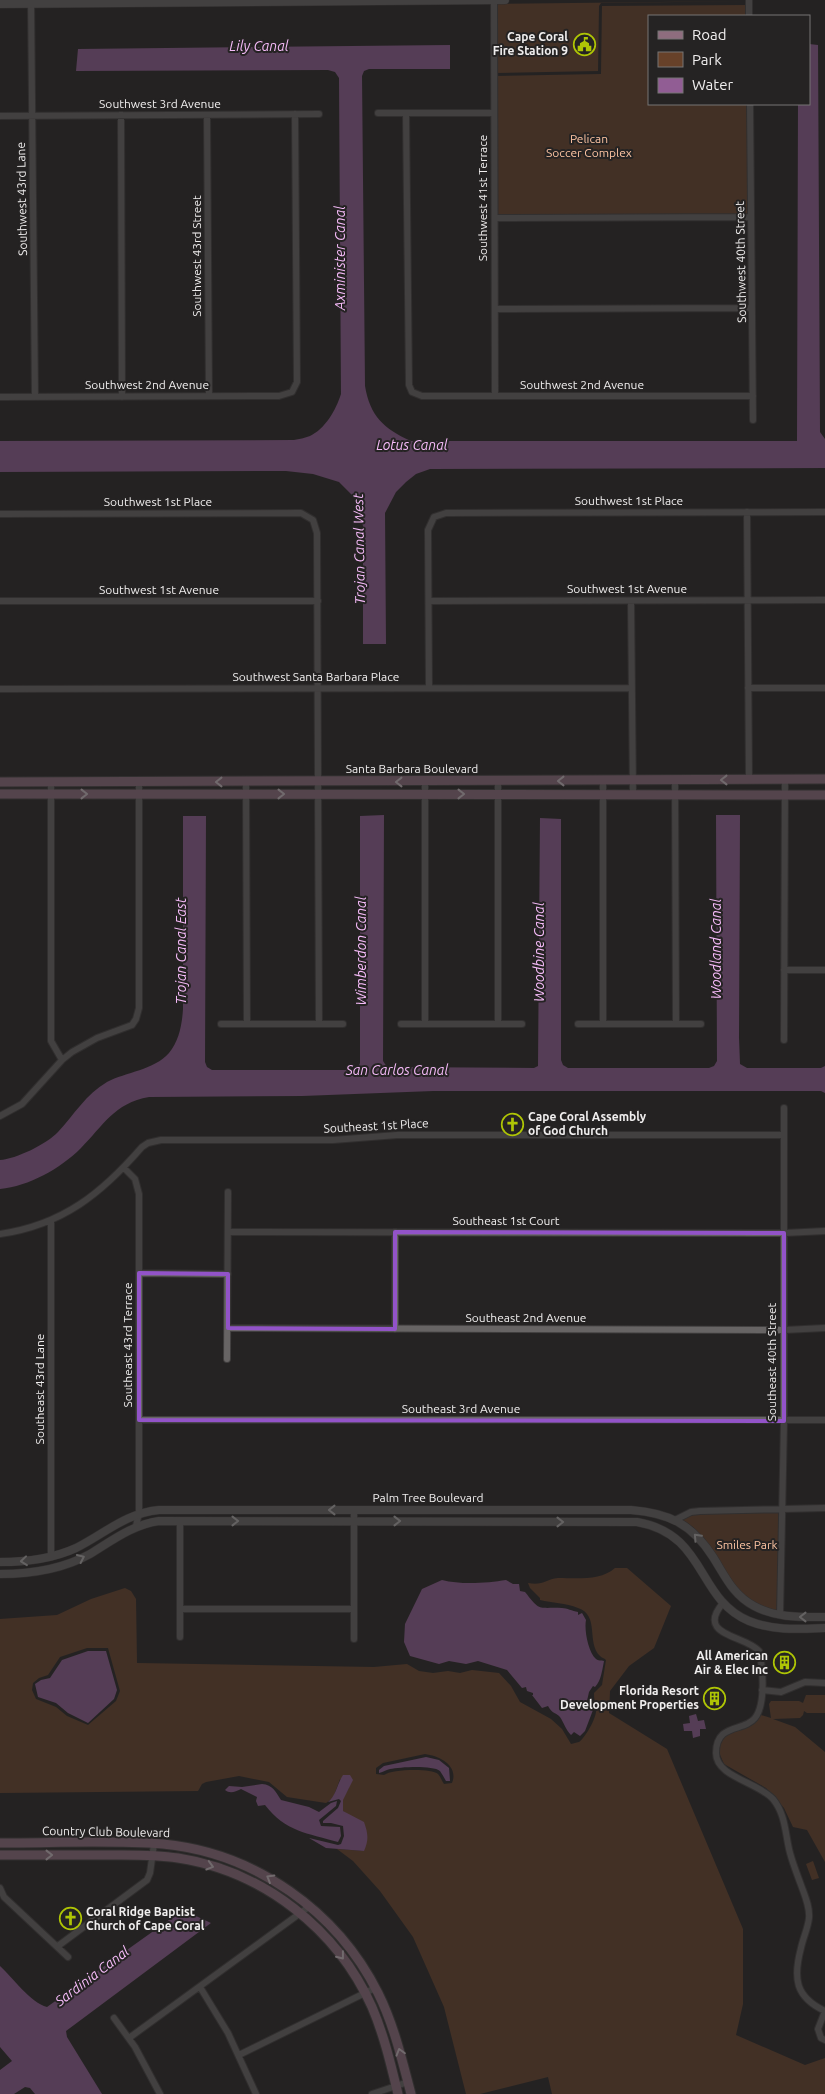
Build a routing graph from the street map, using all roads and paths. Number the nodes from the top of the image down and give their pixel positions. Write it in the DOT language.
graph roads {
  1 [pos="494,0"];
  2 [pos="505,0"];
  3 [pos="749,0"];
  4 [pos="119,1"];
  5 [pos="208,1"];
  6 [pos="298,1"];
  7 [pos="31,2"];
  8 [pos="0,4"];
  9 [pos="750,15"];
  10 [pos="750,105"];
  11 [pos="406,113"];
  12 [pos="494,113"];
  13 [pos="295,114"];
  14 [pos="319,114"];
  15 [pos="378,114"];
  16 [pos="121,115"];
  17 [pos="208,115"];
  18 [pos="0,116"];
  19 [pos="32,116"];
  20 [pos="751,217"];
  21 [pos="495,218"];
  22 [pos="752,308"];
  23 [pos="495,309"];
  24 [pos="209,396"];
  25 [pos="495,396"];
  26 [pos="753,396"];
  27 [pos="0,397"];
  28 [pos="35,397"];
  29 [pos="122,397"];
  30 [pos="753,420"];
  31 [pos="747,512"];
  32 [pos="825,512"];
  33 [pos="0,514"];
  34 [pos="748,600"];
  35 [pos="825,600"];
  36 [pos="318,601"];
  37 [pos="429,601"];
  38 [pos="631,601"];
  39 [pos="0,602"];
  40 [pos="319,688"];
  41 [pos="429,688"];
  42 [pos="632,688"];
  43 [pos="748,688"];
  44 [pos="825,688"];
  45 [pos="0,689"];
  46 [pos="749,779"];
  47 [pos="784,779"];
  48 [pos="603,780"];
  49 [pos="632,780"];
  50 [pos="675,780"];
  51 [pos="825,780"];
  52 [pos="498,781"];
  53 [pos="0,782"];
  54 [pos="51,782"];
  55 [pos="139,782"];
  56 [pos="246,782"];
  57 [pos="319,782"];
  58 [pos="424,782"];
  59 [pos="498,793"];
  60 [pos="0,794"];
  61 [pos="51,794"];
  62 [pos="139,794"];
  63 [pos="246,794"];
  64 [pos="320,794"];
  65 [pos="424,794"];
  66 [pos="603,794"];
  67 [pos="633,794"];
  68 [pos="676,794"];
  69 [pos="784,794"];
  70 [pos="825,794"];
  71 [pos="784,970"];
  72 [pos="825,970"];
  73 [pos="221,1024"];
  74 [pos="247,1024"];
  75 [pos="319,1024"];
  76 [pos="343,1024"];
  77 [pos="401,1024"];
  78 [pos="425,1024"];
  79 [pos="498,1024"];
  80 [pos="522,1024"];
  81 [pos="578,1024"];
  82 [pos="603,1024"];
  83 [pos="676,1024"];
  84 [pos="701,1024"];
  85 [pos="784,1040"];
  86 [pos="62,1060"];
  87 [pos="784,1108"];
  88 [pos="0,1116"];
  89 [pos="784,1135"];
  90 [pos="124,1168"];
  91 [pos="228,1192"];
  92 [pos="51,1221"];
  93 [pos="825,1231"];
  94 [pos="228,1232"];
  95 [pos="395,1232"];
  96 [pos="784,1233"];
  97 [pos="0,1234"];
  98 [pos="139,1273"];
  99 [pos="228,1274"];
  100 [pos="228,1328"];
  101 [pos="825,1328"];
  102 [pos="395,1329"];
  103 [pos="784,1330"];
  104 [pos="228,1359"];
  105 [pos="139,1420"];
  106 [pos="825,1420"];
  107 [pos="784,1421"];
  108 [pos="825,1508"];
  109 [pos="180,1509"];
  110 [pos="783,1509"];
  111 [pos="354,1510"];
  112 [pos="139,1513"];
  113 [pos="675,1520"];
  114 [pos="180,1521"];
  115 [pos="354,1521"];
  116 [pos="136,1526"];
  117 [pos="51,1557"];
  118 [pos="0,1562"];
  119 [pos="718,1566"];
  120 [pos="54,1568"];
  121 [pos="0,1574"];
  122 [pos="703,1574"];
  123 [pos="734,1591"];
  124 [pos="723,1603"];
  125 [pos="180,1609"];
  126 [pos="354,1609"];
  127 [pos="780,1615"];
  128 [pos="825,1617"];
  129 [pos="780,1628"];
  130 [pos="825,1628"];
  131 [pos="180,1637"];
  132 [pos="354,1639"];
  133 [pos="825,1683"];
  134 [pos="762,1690"];
  135 [pos="0,1843"];
  136 [pos="154,1844"];
  137 [pos="0,1855"];
  138 [pos="153,1856"];
  139 [pos="0,1888"];
  140 [pos="310,1906"];
  141 [pos="300,1913"];
  142 [pos="58,1946"];
  143 [pos="68,1957"];
  144 [pos="200,1987"];
  145 [pos="375,1988"];
  146 [pos="366,1994"];
  147 [pos="825,2011"];
  148 [pos="114,2018"];
  149 [pos="130,2038"];
  150 [pos="825,2040"];
  151 [pos="239,2055"];
  152 [pos="408,2082"];
  153 [pos="397,2090"];
  154 [pos="160,2094"];
  155 [pos="256,2094"];
  156 [pos="372,2094"];
  157 [pos="411,2094"];
  1 -- 2 [label="street"];
  1 -- 6 [label="street"];
  1 -- 12 [label="street, Southwest 41st Terrace"];
  3 -- 9 [label="street"];
  4 -- 5 [label="street"];
  4 -- 7 [label="street"];
  5 -- 6 [label="street"];
  7 -- 8 [label="street"];
  7 -- 19 [label="street, Southwest 43rd Lane"];
  10 -- 20 [label="street, Southwest 40th Street"];
  11 -- 12 [label="street"];
  11 -- 15 [label="street"];
  11 -- 25 [label="street, Southwest 2nd Avenue"];
  12 -- 21 [label="street, Southwest 41st Terrace"];
  13 -- 14 [label="street, Southwest 3rd Avenue"];
  13 -- 17 [label="street, Southwest 3rd Avenue"];
  13 -- 24 [label="street, Southwest 2nd Avenue"];
  16 -- 17 [label="street, Southwest 3rd Avenue"];
  16 -- 19 [label="street, Southwest 3rd Avenue"];
  16 -- 29 [label="street"];
  17 -- 24 [label="street, Southwest 43rd Street"];
  18 -- 19 [label="street, Southwest 3rd Avenue"];
  19 -- 28 [label="street, Southwest 43rd Lane"];
  20 -- 21 [label="street"];
  20 -- 22 [label="street, Southwest 40th Street"];
  21 -- 23 [label="street, Southwest 41st Terrace"];
  22 -- 23 [label="street"];
  22 -- 26 [label="street, Southwest 40th Street"];
  23 -- 25 [label="street, Southwest 41st Terrace"];
  24 -- 29 [label="street, Southwest 2nd Avenue"];
  25 -- 26 [label="street, Southwest 2nd Avenue"];
  26 -- 30 [label="street, Southwest 40th Street"];
  27 -- 28 [label="street, Southwest 2nd Avenue"];
  28 -- 29 [label="street, Southwest 2nd Avenue"];
  31 -- 32 [label="street, Southwest 1st Place"];
  31 -- 34 [label="street"];
  31 -- 37 [label="street, Southwest 1st Place"];
  33 -- 36 [label="street, Southwest 1st Place"];
  34 -- 35 [label="street, Southwest 1st Avenue"];
  34 -- 38 [label="street, Southwest 1st Avenue"];
  34 -- 43 [label="street"];
  36 -- 39 [label="street, Southwest 1st Avenue"];
  36 -- 40 [label="street"];
  37 -- 38 [label="street, Southwest 1st Avenue"];
  37 -- 41 [label="street"];
  38 -- 42 [label="street"];
  40 -- 41 [label="street, Southwest Santa Barbara Place"];
  40 -- 45 [label="street, Southwest Santa Barbara Place"];
  40 -- 57 [label="street"];
  41 -- 42 [label="street, Southwest Santa Barbara Place"];
  42 -- 49 [label="street"];
  43 -- 44 [label="street"];
  43 -- 46 [label="street"];
  46 -- 47 [label="main road, Santa Barbara Boulevard"];
  46 -- 50 [label="main road, Santa Barbara Boulevard, one-way"];
  47 -- 51 [label="main road, Santa Barbara Boulevard"];
  47 -- 69 [label="street"];
  48 -- 49 [label="main road, Santa Barbara Boulevard"];
  48 -- 52 [label="main road, Santa Barbara Boulevard, one-way"];
  48 -- 66 [label="street"];
  49 -- 50 [label="main road, Santa Barbara Boulevard"];
  49 -- 67 [label="street"];
  50 -- 68 [label="street"];
  52 -- 58 [label="main road, Santa Barbara Boulevard"];
  52 -- 59 [label="street"];
  53 -- 54 [label="main road, Santa Barbara Boulevard"];
  54 -- 55 [label="main road, Santa Barbara Boulevard"];
  54 -- 61 [label="street"];
  56 -- 55 [label="main road, Santa Barbara Boulevard, one-way"];
  55 -- 62 [label="street"];
  56 -- 57 [label="main road, Santa Barbara Boulevard"];
  56 -- 63 [label="street"];
  58 -- 57 [label="main road, Santa Barbara Boulevard, one-way"];
  57 -- 64 [label="street"];
  58 -- 65 [label="street"];
  65 -- 59 [label="main road, Santa Barbara Boulevard, one-way"];
  59 -- 66 [label="main road, Santa Barbara Boulevard"];
  59 -- 79 [label="street"];
  60 -- 61 [label="main road, Santa Barbara Boulevard"];
  61 -- 62 [label="main road, Santa Barbara Boulevard, one-way"];
  61 -- 86 [label="street"];
  62 -- 63 [label="main road, Santa Barbara Boulevard"];
  62 -- 86 [label="street"];
  63 -- 64 [label="main road, Santa Barbara Boulevard, one-way"];
  63 -- 74 [label="street"];
  64 -- 65 [label="main road, Santa Barbara Boulevard"];
  64 -- 75 [label="street"];
  65 -- 78 [label="street"];
  66 -- 67 [label="main road, Santa Barbara Boulevard"];
  66 -- 82 [label="street"];
  67 -- 68 [label="main road, Santa Barbara Boulevard"];
  68 -- 69 [label="main road, Santa Barbara Boulevard"];
  68 -- 83 [label="street"];
  69 -- 70 [label="main road, Santa Barbara Boulevard"];
  69 -- 71 [label="street"];
  71 -- 72 [label="street"];
  71 -- 85 [label="street"];
  73 -- 74 [label="street"];
  74 -- 75 [label="street"];
  75 -- 76 [label="street"];
  77 -- 78 [label="street"];
  78 -- 79 [label="street"];
  79 -- 80 [label="street"];
  81 -- 82 [label="street"];
  82 -- 83 [label="street"];
  83 -- 84 [label="street"];
  86 -- 88 [label="street"];
  87 -- 89 [label="street, Southeast 40th Street"];
  89 -- 90 [label="street, Southeast 1st Place"];
  89 -- 96 [label="street, Southeast 40th Street"];
  90 -- 92 [label="street, Southeast 1st Place"];
  90 -- 98 [label="street, Southeast 43rd Terrace"];
  91 -- 94 [label="street"];
  92 -- 97 [label="street, Southeast 1st Place"];
  92 -- 117 [label="street, Southeast 43rd Lane"];
  93 -- 96 [label="street"];
  94 -- 95 [label="street, Southeast 1st Court"];
  94 -- 99 [label="street"];
  95 -- 96 [label="street, Southeast 1st Court"];
  95 -- 102 [label="street"];
  96 -- 103 [label="street, Southeast 40th Street"];
  98 -- 99 [label="street"];
  98 -- 105 [label="street, Southeast 43rd Terrace"];
  99 -- 100 [label="street"];
  100 -- 102 [label="street, Southeast 2nd Avenue"];
  100 -- 104 [label="street"];
  101 -- 103 [label="street, Southeast 2nd Avenue"];
  102 -- 103 [label="street, Southeast 2nd Avenue"];
  103 -- 107 [label="street, Southeast 40th Street"];
  105 -- 107 [label="street, Southeast 3rd Avenue"];
  105 -- 112 [label="street, Southeast 43rd Terrace"];
  106 -- 107 [label="street, Southeast 3rd Avenue"];
  107 -- 110 [label="street, Southeast 40th Street"];
  108 -- 110 [label="street"];
  111 -- 109 [label="street, Palm Tree Boulevard, one-way"];
  109 -- 112 [label="street, Palm Tree Boulevard"];
  109 -- 114 [label="street"];
  110 -- 113 [label="street"];
  110 -- 127 [label="street, Southeast 40th Street"];
  111 -- 113 [label="street, Palm Tree Boulevard"];
  111 -- 115 [label="street"];
  112 -- 116 [label="street, Southeast 43rd Terrace"];
  112 -- 117 [label="street, Palm Tree Boulevard"];
  119 -- 113 [label="street, Palm Tree Boulevard, one-way"];
  114 -- 115 [label="street, Palm Tree Boulevard, one-way"];
  114 -- 116 [label="street, Palm Tree Boulevard"];
  114 -- 125 [label="street"];
  115 -- 122 [label="street, Palm Tree Boulevard, one-way"];
  115 -- 126 [label="street"];
  120 -- 116 [label="street, Palm Tree Boulevard, one-way"];
  117 -- 118 [label="street, Palm Tree Boulevard, one-way"];
  117 -- 120 [label="street"];
  119 -- 122 [label="street"];
  119 -- 123 [label="street, Palm Tree Boulevard"];
  120 -- 121 [label="street, Palm Tree Boulevard"];
  122 -- 124 [label="street, Palm Tree Boulevard"];
  123 -- 124 [label="street"];
  123 -- 127 [label="street, Palm Tree Boulevard"];
  124 -- 129 [label="street, Palm Tree Boulevard"];
  124 -- 134 [label="street"];
  125 -- 126 [label="street"];
  125 -- 131 [label="street"];
  126 -- 132 [label="street"];
  128 -- 127 [label="street, Palm Tree Boulevard, one-way"];
  127 -- 129 [label="street"];
  129 -- 130 [label="street, Palm Tree Boulevard"];
  133 -- 134 [label="street"];
  134 -- 147 [label="street"];
  135 -- 136 [label="main road, Country Club Boulevard"];
  136 -- 138 [label="street"];
  140 -- 136 [label="main road, Country Club Boulevard, one-way"];
  137 -- 138 [label="main road, Country Club Boulevard, one-way"];
  138 -- 141 [label="main road, Country Club Boulevard, one-way"];
  138 -- 142 [label="street"];
  139 -- 142 [label="street"];
  140 -- 141 [label="street"];
  140 -- 145 [label="main road, Country Club Boulevard"];
  141 -- 144 [label="street"];
  141 -- 146 [label="main road, Country Club Boulevard, one-way"];
  142 -- 143 [label="street"];
  144 -- 149 [label="street"];
  144 -- 151 [label="street"];
  145 -- 146 [label="street"];
  152 -- 145 [label="main road, Country Club Boulevard, one-way"];
  146 -- 151 [label="street"];
  146 -- 153 [label="main road, Country Club Boulevard"];
  147 -- 150 [label="street"];
  148 -- 149 [label="street"];
  149 -- 154 [label="street"];
  151 -- 155 [label="street"];
  152 -- 153 [label="street"];
  152 -- 157 [label="main road, Country Club Boulevard"];
  153 -- 156 [label="street"];
}
